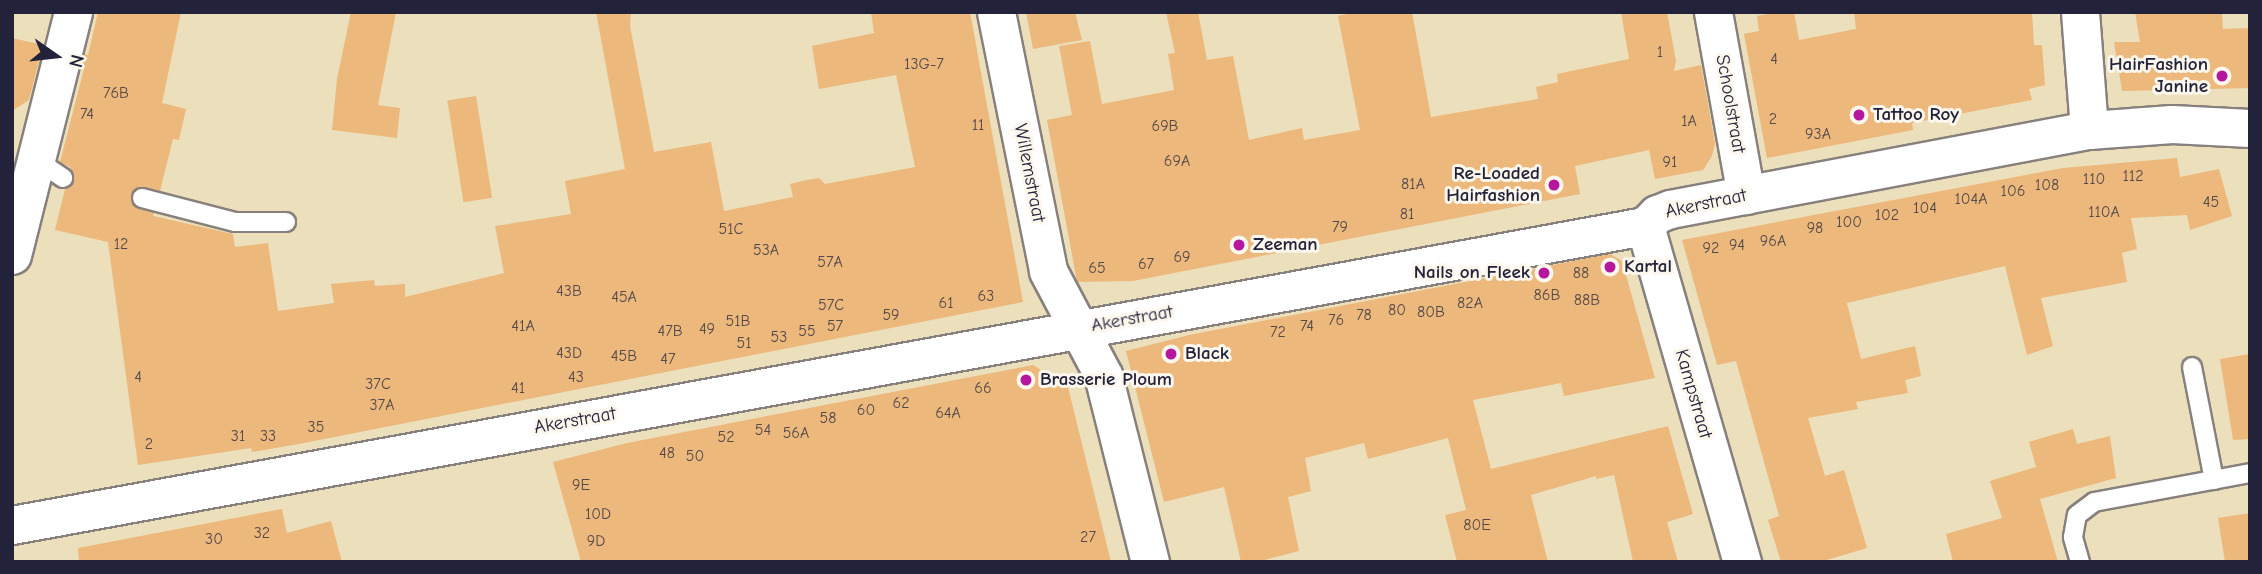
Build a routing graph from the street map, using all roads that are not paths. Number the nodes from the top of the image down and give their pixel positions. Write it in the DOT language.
graph roads {
  1 [pos="73,12"];
  2 [pos="996,12"];
  3 [pos="1713,12"];
  4 [pos="2080,12"];
  5 [pos="2250,128"];
  6 [pos="2089,130"];
  7 [pos="37,164"];
  8 [pos="1746,195"];
  9 [pos="142,198"];
  10 [pos="286,222"];
  11 [pos="1645,226"];
  12 [pos="12,255"];
  13 [pos="1077,328"];
  14 [pos="2192,366"];
  15 [pos="2250,473"];
  16 [pos="2214,480"];
  17 [pos="12,525"];
  18 [pos="1150,562"];
  19 [pos="1742,562"];
  20 [pos="2080,562"];
  1 -- 7 [label="street"];
  2 -- 13 [label="street, Willemstraat"];
  3 -- 8 [label="street, Schoolstraat"];
  4 -- 6 [label="street"];
  5 -- 6 [label="street, Akerstraat"];
  6 -- 8 [label="street, Akerstraat"];
  7 -- 12 [label="street"];
  8 -- 11 [label="street, Akerstraat"];
  9 -- 10 [label="lane"];
  11 -- 13 [label="street, Akerstraat"];
  11 -- 19 [label="street, Kampstraat"];
  13 -- 17 [label="street, Akerstraat"];
  13 -- 18 [label="street, Willemstraat"];
  14 -- 16 [label="lane"];
  15 -- 16 [label="lane"];
  16 -- 20 [label="lane"];
}
